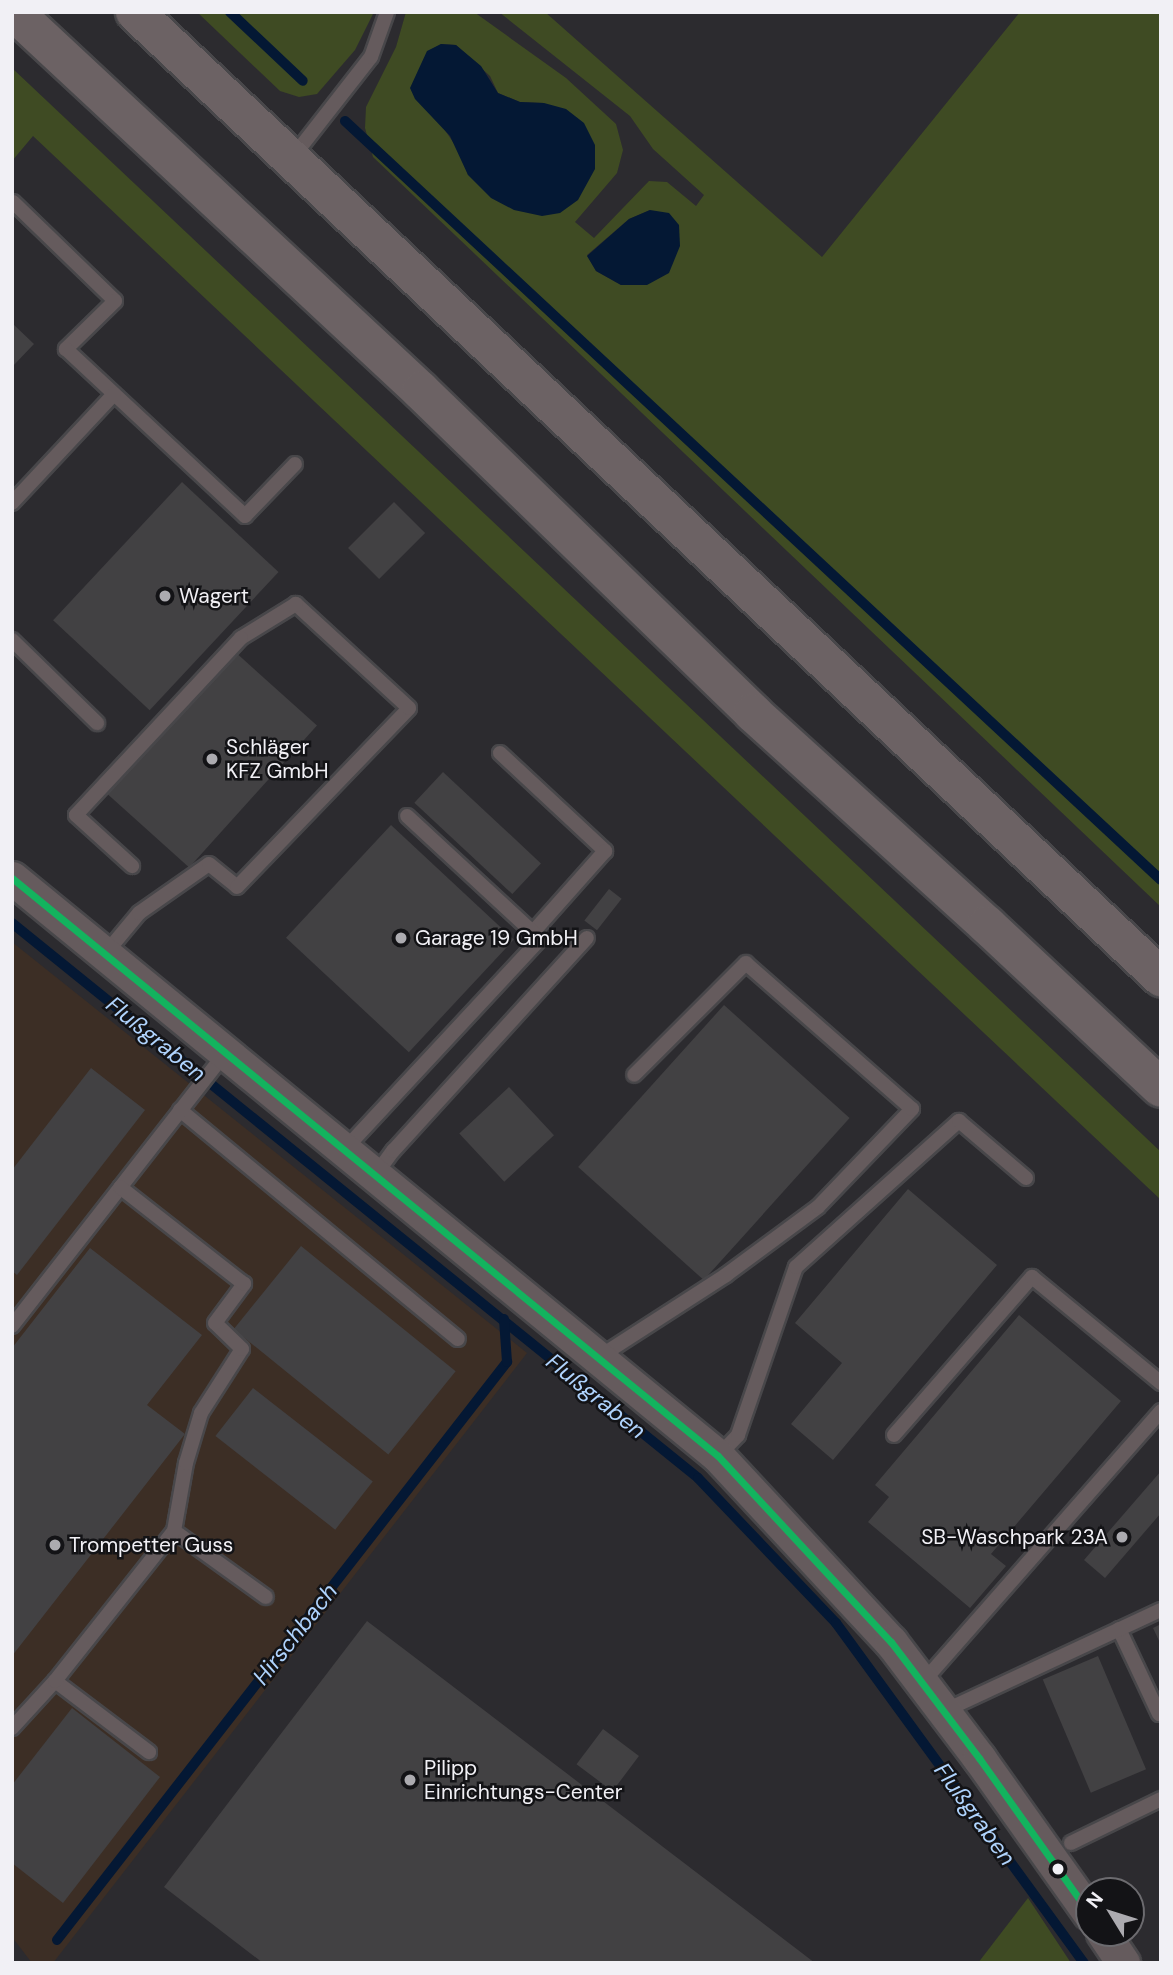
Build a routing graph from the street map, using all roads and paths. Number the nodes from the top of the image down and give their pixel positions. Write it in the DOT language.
graph roads {
  1 [pos="14,12"];
  2 [pos="135,12"];
  3 [pos="387,12"];
  4 [pos="291,159"];
  5 [pos="13,202"];
  6 [pos="114,394"];
  7 [pos="295,464"];
  8 [pos="12,503"];
  9 [pos="12,639"];
  10 [pos="97,723"];
  11 [pos="500,753"];
  12 [pos="407,816"];
  13 [pos="132,866"];
  14 [pos="12,878"];
  15 [pos="533,932"];
  16 [pos="587,938"];
  17 [pos="105,954"];
  18 [pos="1161,977"];
  19 [pos="220,1060"];
  20 [pos="634,1075"];
  21 [pos="1161,1088"];
  22 [pos="180,1110"];
  23 [pos="345,1149"];
  24 [pos="376,1174"];
  25 [pos="1026,1178"];
  26 [pos="120,1187"];
  27 [pos="12,1326"];
  28 [pos="458,1339"];
  29 [pos="599,1357"];
  30 [pos="1161,1383"];
  31 [pos="1161,1411"];
  32 [pos="894,1435"];
  33 [pos="718,1456"];
  34 [pos="174,1531"];
  35 [pos="266,1597"];
  36 [pos="1161,1610"];
  37 [pos="1119,1629"];
  38 [pos="55,1681"];
  39 [pos="922,1683"];
  40 [pos="944,1711"];
  41 [pos="1159,1714"];
  42 [pos="12,1728"];
  43 [pos="149,1752"];
  44 [pos="1161,1799"];
  45 [pos="1071,1843"];
  46 [pos="1075,1893"];
  47 [pos="1112,1947"];
  48 [pos="1123,1963"];
  1 -- 21 [label="highway"];
  2 -- 4 [label="highway"];
  3 -- 4 [label="lane"];
  4 -- 18 [label="highway"];
  5 -- 6 [label="lane"];
  6 -- 7 [label="lane"];
  6 -- 8 [label="lane"];
  9 -- 10 [label="lane"];
  11 -- 15 [label="lane"];
  12 -- 15 [label="lane"];
  13 -- 17 [label="lane"];
  14 -- 17 [label="street"];
  15 -- 23 [label="lane"];
  16 -- 24 [label="lane"];
  17 -- 19 [label="street"];
  19 -- 22 [label="lane"];
  19 -- 23 [label="street"];
  20 -- 29 [label="lane"];
  22 -- 26 [label="lane"];
  22 -- 28 [label="lane"];
  23 -- 24 [label="street"];
  24 -- 29 [label="street"];
  25 -- 33 [label="lane"];
  26 -- 27 [label="lane"];
  26 -- 34 [label="lane"];
  29 -- 33 [label="street"];
  30 -- 32 [label="lane"];
  31 -- 39 [label="lane"];
  33 -- 39 [label="street"];
  34 -- 35 [label="lane"];
  34 -- 38 [label="lane"];
  36 -- 37 [label="lane"];
  37 -- 40 [label="lane"];
  37 -- 41 [label="lane"];
  38 -- 42 [label="lane"];
  38 -- 43 [label="lane"];
  39 -- 40 [label="street"];
  40 -- 46 [label="street"];
  44 -- 45 [label="lane"];
  47 -- 48 [label="street"];
}
